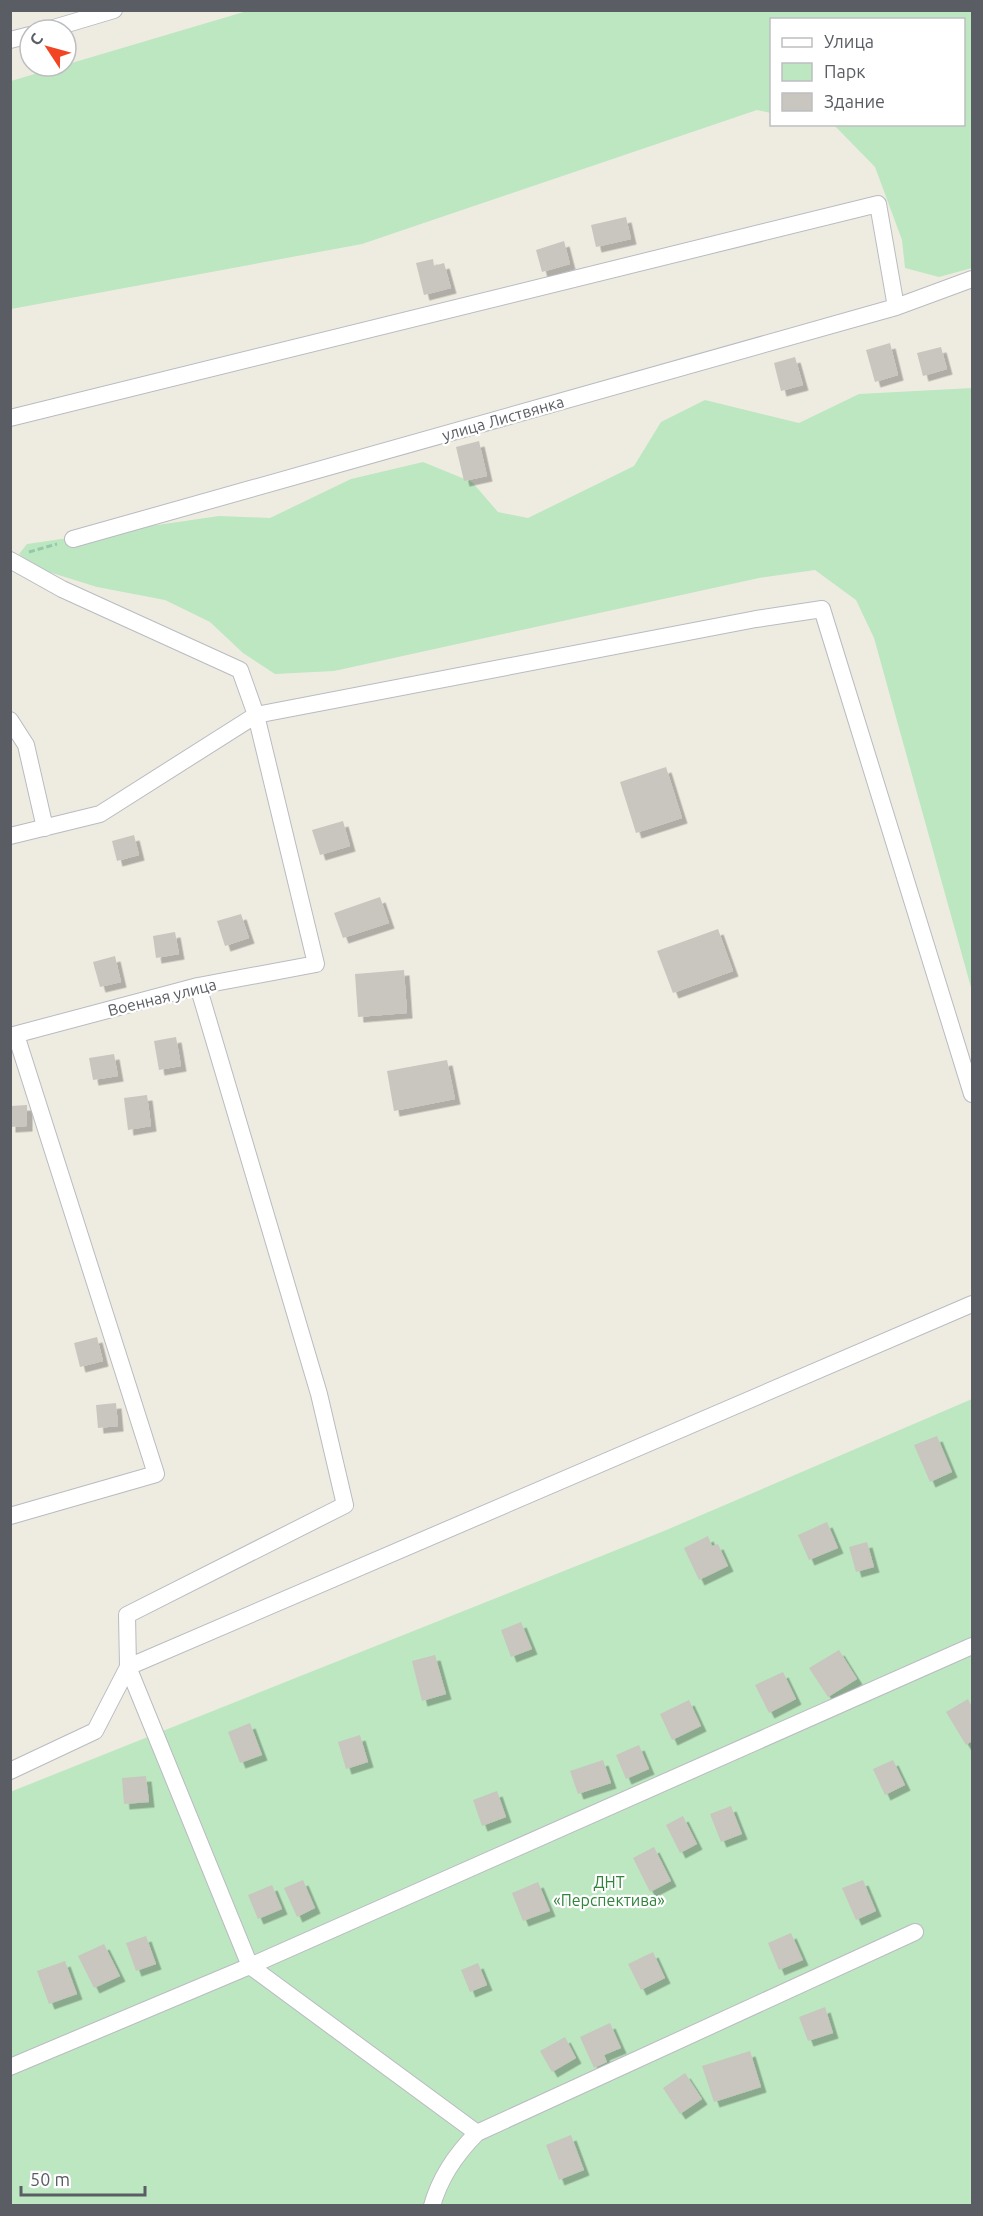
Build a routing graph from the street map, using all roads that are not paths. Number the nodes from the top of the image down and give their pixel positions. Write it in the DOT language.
graph roads {
  1 [pos="114,10"];
  2 [pos="78,21"];
  3 [pos="972,279"];
  4 [pos="896,307"];
  5 [pos="10,418"];
  6 [pos="74,539"];
  7 [pos="16,557"];
  8 [pos="256,715"];
  9 [pos="10,720"];
  10 [pos="45,828"];
  11 [pos="10,836"];
  12 [pos="198,986"];
  13 [pos="13,1036"];
  14 [pos="972,1094"];
  15 [pos="972,1304"];
  16 [pos="10,1516"];
  17 [pos="972,1646"];
  18 [pos="128,1667"];
  19 [pos="10,1772"];
  20 [pos="915,1932"];
  21 [pos="250,1966"];
  22 [pos="10,2067"];
  23 [pos="477,2133"];
  24 [pos="432,2205"];
  1 -- 2 [label="street"];
  3 -- 4 [label="street, улица Листвянка"];
  4 -- 5 [label="street"];
  4 -- 6 [label="street, улица Листвянка"];
  7 -- 8 [label="street"];
  8 -- 10 [label="street"];
  8 -- 12 [label="street, Военная улица"];
  8 -- 14 [label="street"];
  9 -- 10 [label="street"];
  10 -- 11 [label="street"];
  12 -- 13 [label="street, Военная улица"];
  12 -- 18 [label="street"];
  13 -- 16 [label="street"];
  15 -- 18 [label="street"];
  17 -- 21 [label="street"];
  18 -- 19 [label="street"];
  18 -- 21 [label="street"];
  20 -- 23 [label="street"];
  21 -- 22 [label="street"];
  21 -- 23 [label="street"];
  23 -- 24 [label="street"];
}
